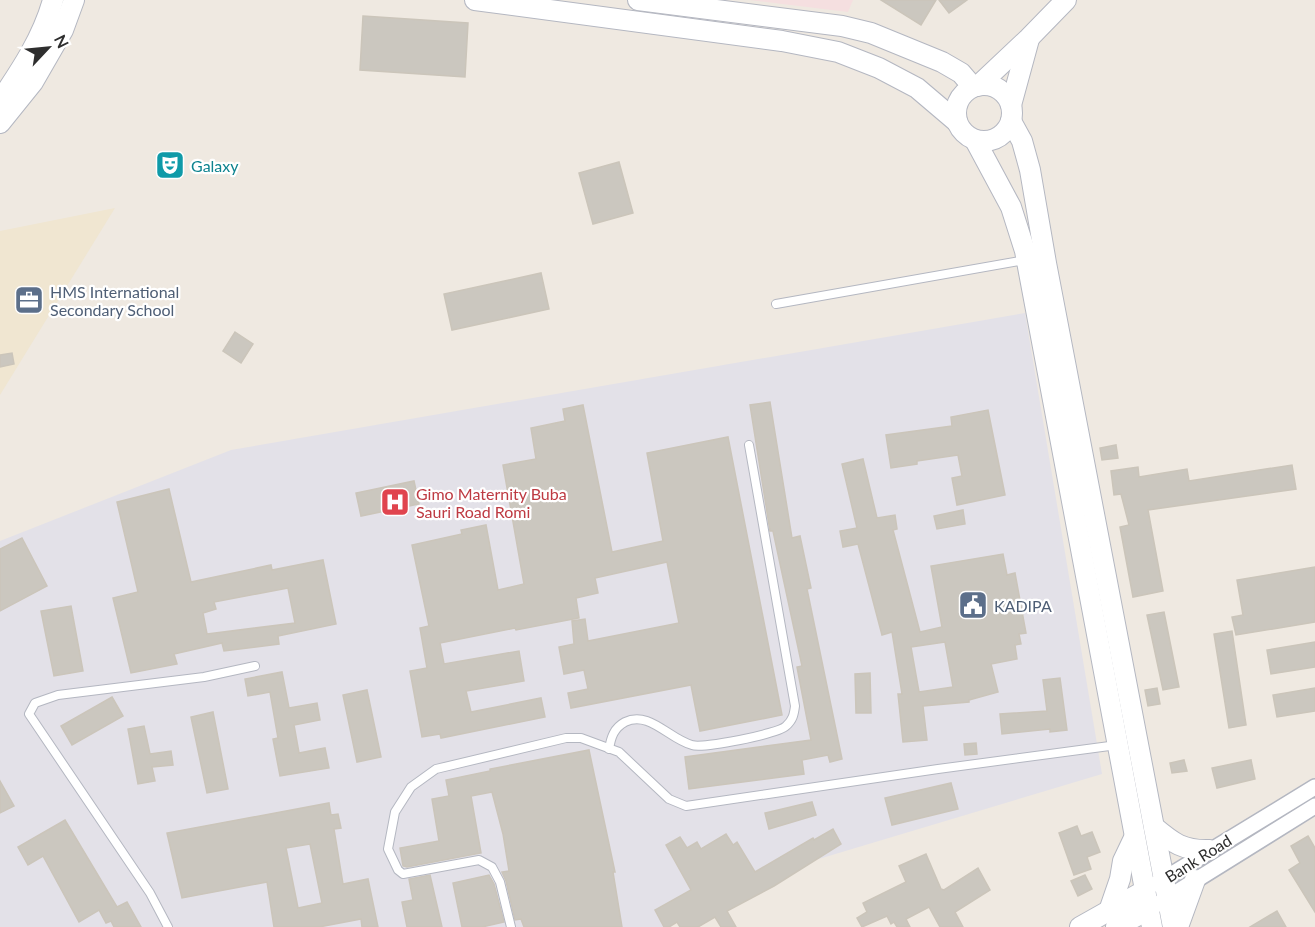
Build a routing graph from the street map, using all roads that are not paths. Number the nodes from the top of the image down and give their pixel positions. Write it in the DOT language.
graph roads {
  1 [pos="53,0"];
  2 [pos="74,0"];
  3 [pos="476,0"];
  4 [pos="638,0"];
  5 [pos="1065,0"];
  6 [pos="1029,38"];
  7 [pos="976,86"];
  8 [pos="0,101"];
  9 [pos="1011,113"];
  10 [pos="957,122"];
  11 [pos="0,123"];
  12 [pos="975,140"];
  13 [pos="1027,260"];
  14 [pos="776,304"];
  15 [pos="749,445"];
  16 [pos="255,666"];
  17 [pos="1117,745"];
  18 [pos="609,748"];
  19 [pos="1315,787"];
  20 [pos="1315,806"];
  21 [pos="1154,827"];
  22 [pos="1134,838"];
  23 [pos="1210,850"];
  24 [pos="1195,880"];
  25 [pos="1166,888"];
  26 [pos="1148,909"];
  27 [pos="1112,919"];
  28 [pos="168,927"];
  29 [pos="511,927"];
  30 [pos="1080,927"];
  31 [pos="1173,927"];
  32 [pos="1178,927"];
  1 -- 8 [label="street"];
  2 -- 11 [label="street"];
  3 -- 10 [label="street"];
  4 -- 7 [label="street"];
  5 -- 6 [label="street"];
  6 -- 7 [label="street"];
  6 -- 9 [label="street"];
  7 -- 9 [label="street"];
  7 -- 10 [label="street"];
  9 -- 12 [label="street"];
  9 -- 21 [label="street"];
  10 -- 12 [label="street"];
  12 -- 13 [label="street"];
  13 -- 14 [label="lane"];
  13 -- 17 [label="street"];
  15 -- 18 [label="lane"];
  16 -- 28 [label="lane"];
  17 -- 18 [label="lane"];
  17 -- 22 [label="street"];
  18 -- 29 [label="lane"];
  19 -- 23 [label="street, Bank Road"];
  20 -- 24 [label="street, Bank Road"];
  21 -- 23 [label="street"];
  21 -- 25 [label="street"];
  22 -- 26 [label="street"];
  22 -- 27 [label="street"];
  23 -- 25 [label="street, Bank Road"];
  24 -- 25 [label="street, Bank Road"];
  24 -- 32 [label="street"];
  25 -- 26 [label="street, Bank Road"];
  25 -- 31 [label="street"];
  26 -- 27 [label="street, Bank Road"];
  27 -- 30 [label="street, Bank Road"];
}
